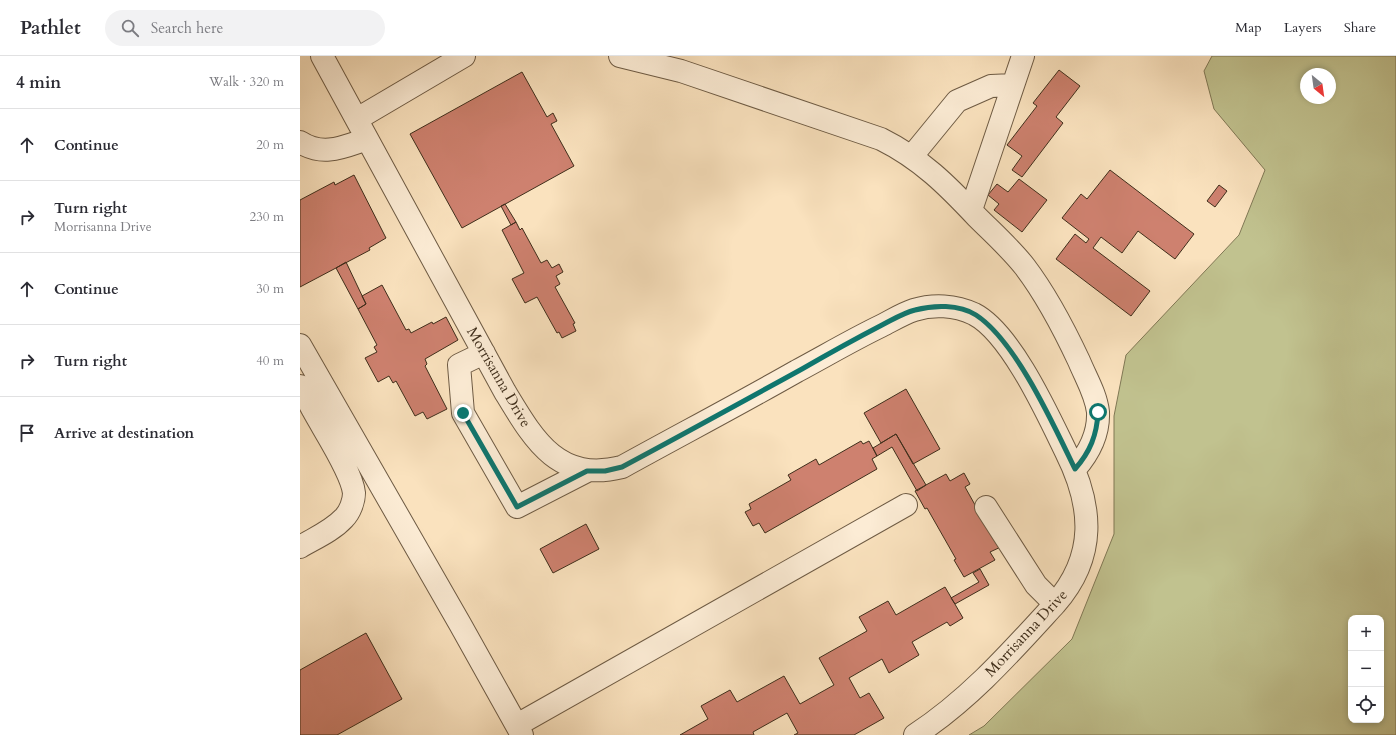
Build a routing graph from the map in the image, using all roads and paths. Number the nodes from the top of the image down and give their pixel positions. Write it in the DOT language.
graph roads {
  1 [pos="322,56"];
  2 [pos="464,56"];
  3 [pos="625,56"];
  4 [pos="1023,56"];
  5 [pos="1013,85"];
  6 [pos="356,119"];
  7 [pos="367,139"];
  8 [pos="300,142"];
  9 [pos="912,156"];
  10 [pos="971,210"];
  11 [pos="300,345"];
  12 [pos="484,353"];
  13 [pos="300,386"];
  14 [pos="322,405"];
  15 [pos="1075,469"];
  16 [pos="587,471"];
  17 [pos="906,505"];
  18 [pos="986,507"];
  19 [pos="300,547"];
  20 [pos="1055,604"];
  21 [pos="519,730"];
  22 [pos="915,735"];
  1 -- 6 [label="street, Morrisanna Drive"];
  2 -- 6 [label="street"];
  3 -- 9 [label="street"];
  4 -- 5 [label="street"];
  5 -- 9 [label="street"];
  5 -- 10 [label="street"];
  6 -- 7 [label="street, Morrisanna Drive"];
  7 -- 8 [label="street"];
  7 -- 12 [label="street, Morrisanna Drive"];
  9 -- 10 [label="street"];
  10 -- 15 [label="street"];
  11 -- 14 [label="street"];
  12 -- 16 [label="street, Morrisanna Drive"];
  12 -- 16 [label="street"];
  13 -- 14 [label="street"];
  14 -- 19 [label="street"];
  14 -- 21 [label="street"];
  15 -- 16 [label="street, Morrisanna Drive"];
  15 -- 20 [label="street, Morrisanna Drive"];
  17 -- 21 [label="street"];
  18 -- 20 [label="street"];
  20 -- 22 [label="street, Morrisanna Drive"];
}
